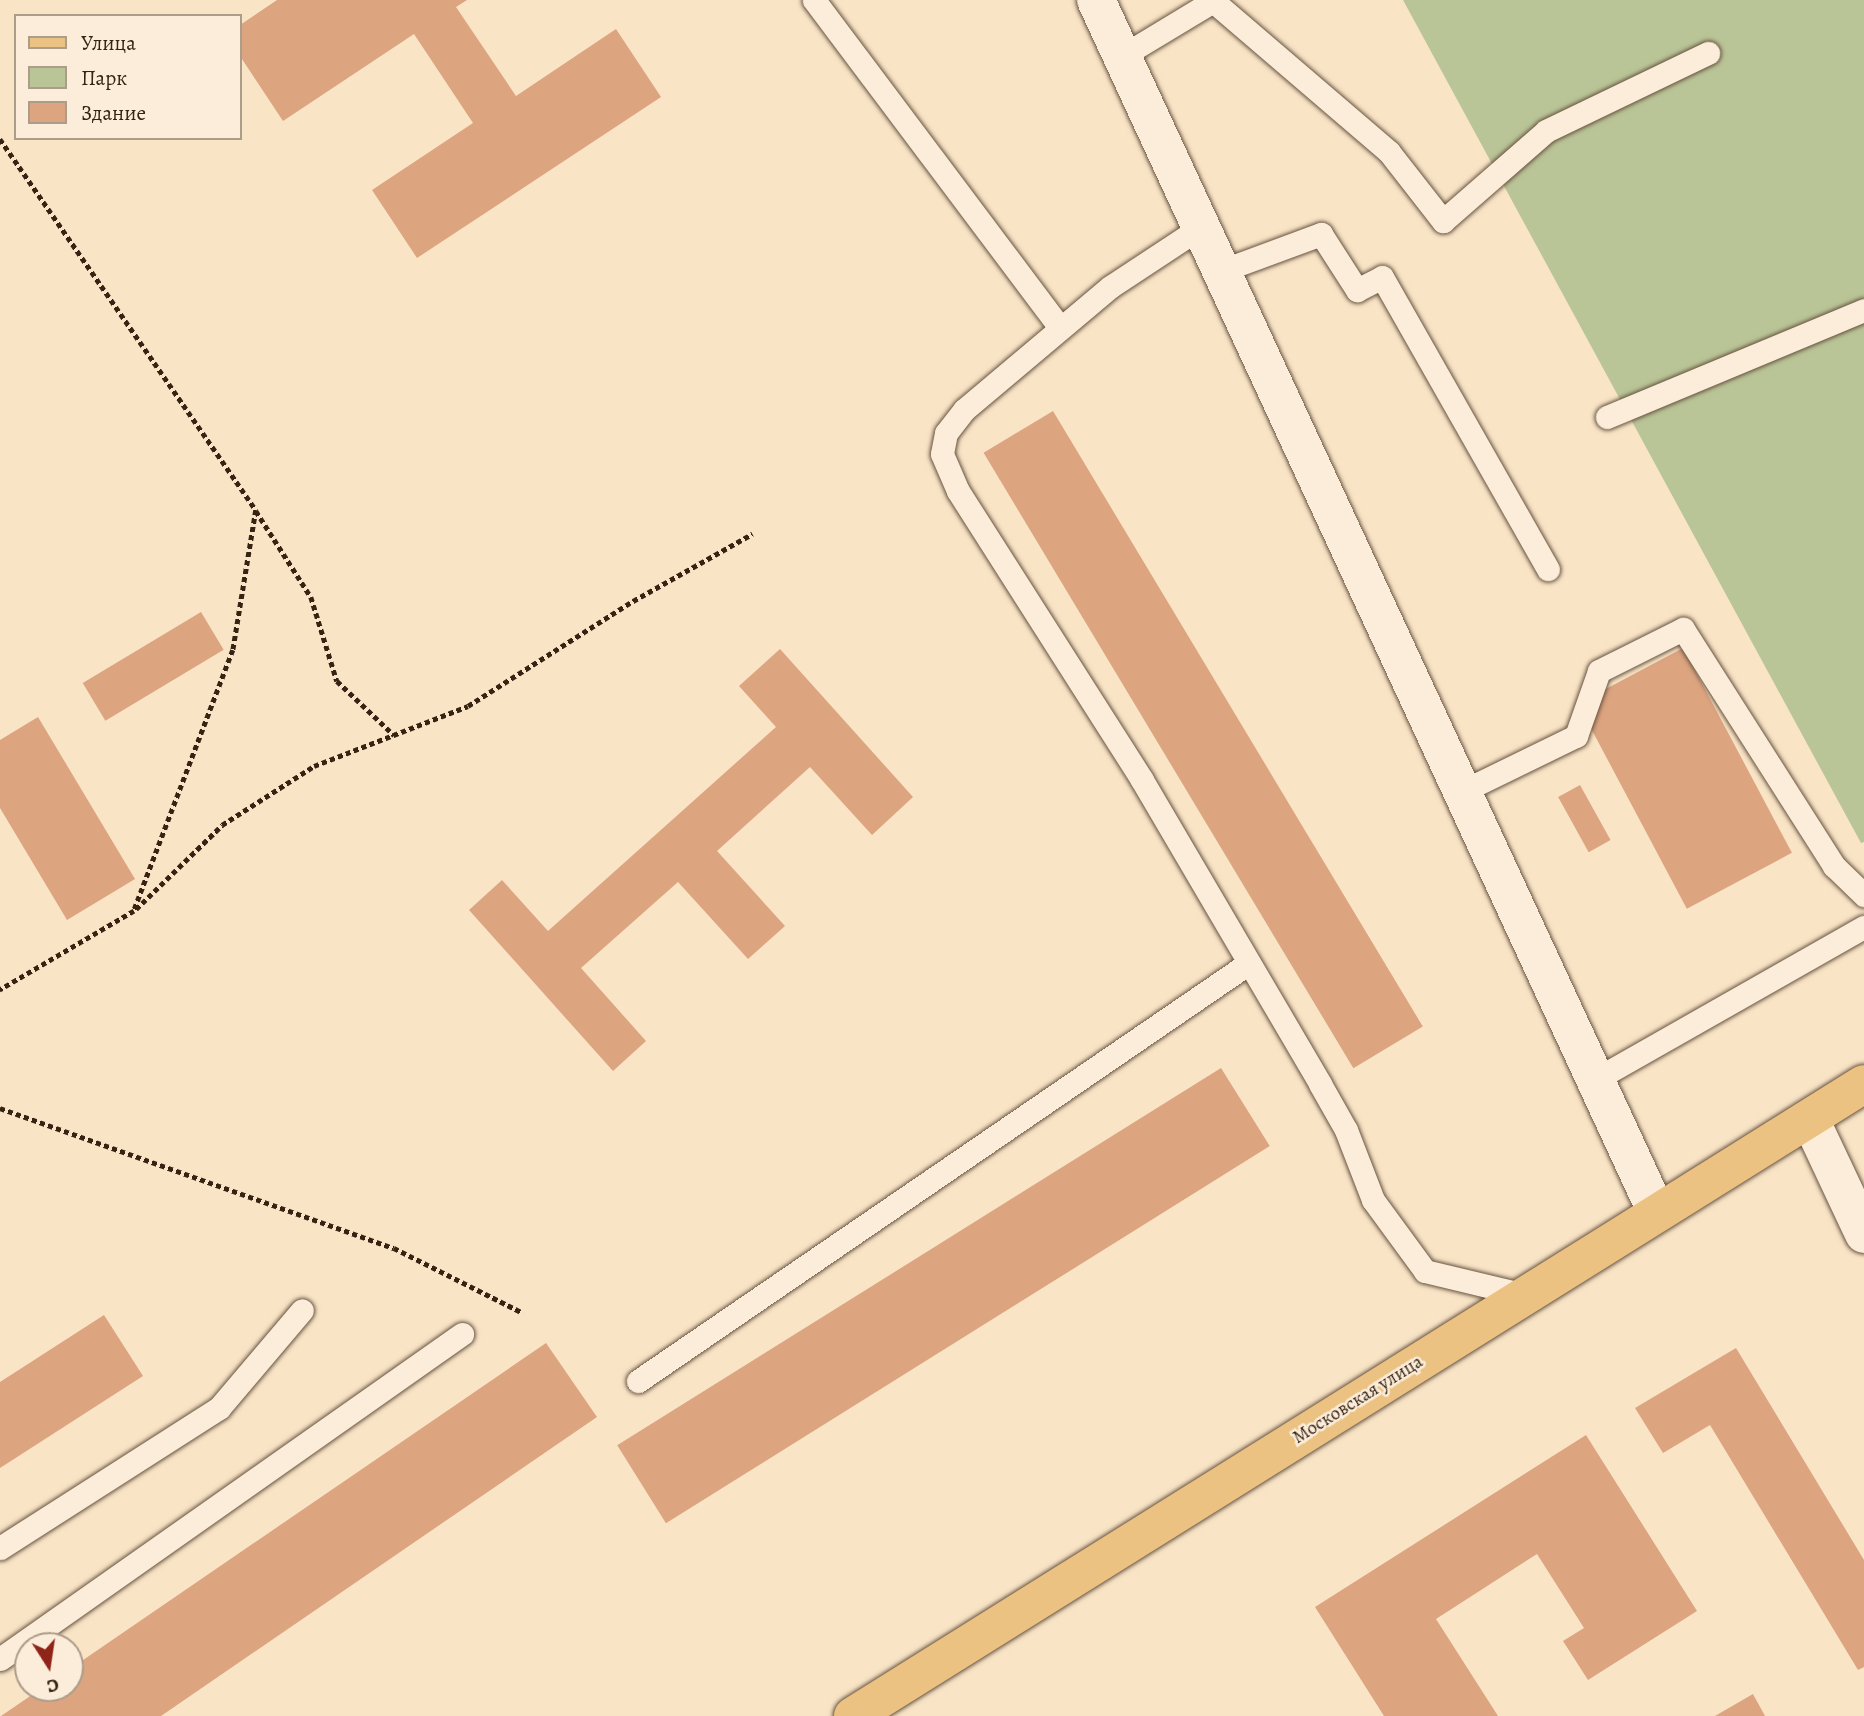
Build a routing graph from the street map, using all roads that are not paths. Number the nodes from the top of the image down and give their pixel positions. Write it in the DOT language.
graph roads {
  1 [pos="814,0"];
  2 [pos="1096,0"];
  3 [pos="1214,1"];
  4 [pos="1708,53"];
  5 [pos="1122,56"];
  6 [pos="1201,227"];
  7 [pos="1221,271"];
  8 [pos="1864,310"];
  9 [pos="1060,328"];
  10 [pos="1607,417"];
  11 [pos="1548,569"];
  12 [pos="1462,791"];
  13 [pos="1864,895"];
  14 [pos="1864,927"];
  15 [pos="1249,963"];
  16 [pos="1595,1079"];
  17 [pos="1864,1084"];
  18 [pos="1810,1119"];
  19 [pos="1657,1213"];
  20 [pos="1864,1234"];
  21 [pos="1525,1295"];
  22 [pos="302,1310"];
  23 [pos="462,1334"];
  24 [pos="638,1381"];
  25 [pos="0,1548"];
  26 [pos="0,1659"];
  27 [pos="853,1716"];
  1 -- 9 [label="lane"];
  2 -- 5 [label="street"];
  3 -- 4 [label="lane"];
  3 -- 5 [label="lane"];
  5 -- 6 [label="street"];
  6 -- 7 [label="street"];
  6 -- 9 [label="lane"];
  7 -- 11 [label="lane"];
  7 -- 12 [label="street"];
  8 -- 10 [label="lane"];
  9 -- 15 [label="lane"];
  12 -- 13 [label="lane"];
  12 -- 16 [label="street"];
  14 -- 16 [label="lane"];
  15 -- 21 [label="lane"];
  15 -- 24 [label="lane"];
  16 -- 19 [label="street"];
  17 -- 18 [label="main road, Московская улица"];
  18 -- 19 [label="main road, Московская улица"];
  18 -- 20 [label="street"];
  19 -- 21 [label="main road, Московская улица"];
  21 -- 27 [label="main road, Московская улица"];
  22 -- 25 [label="lane"];
  23 -- 26 [label="lane"];
}
